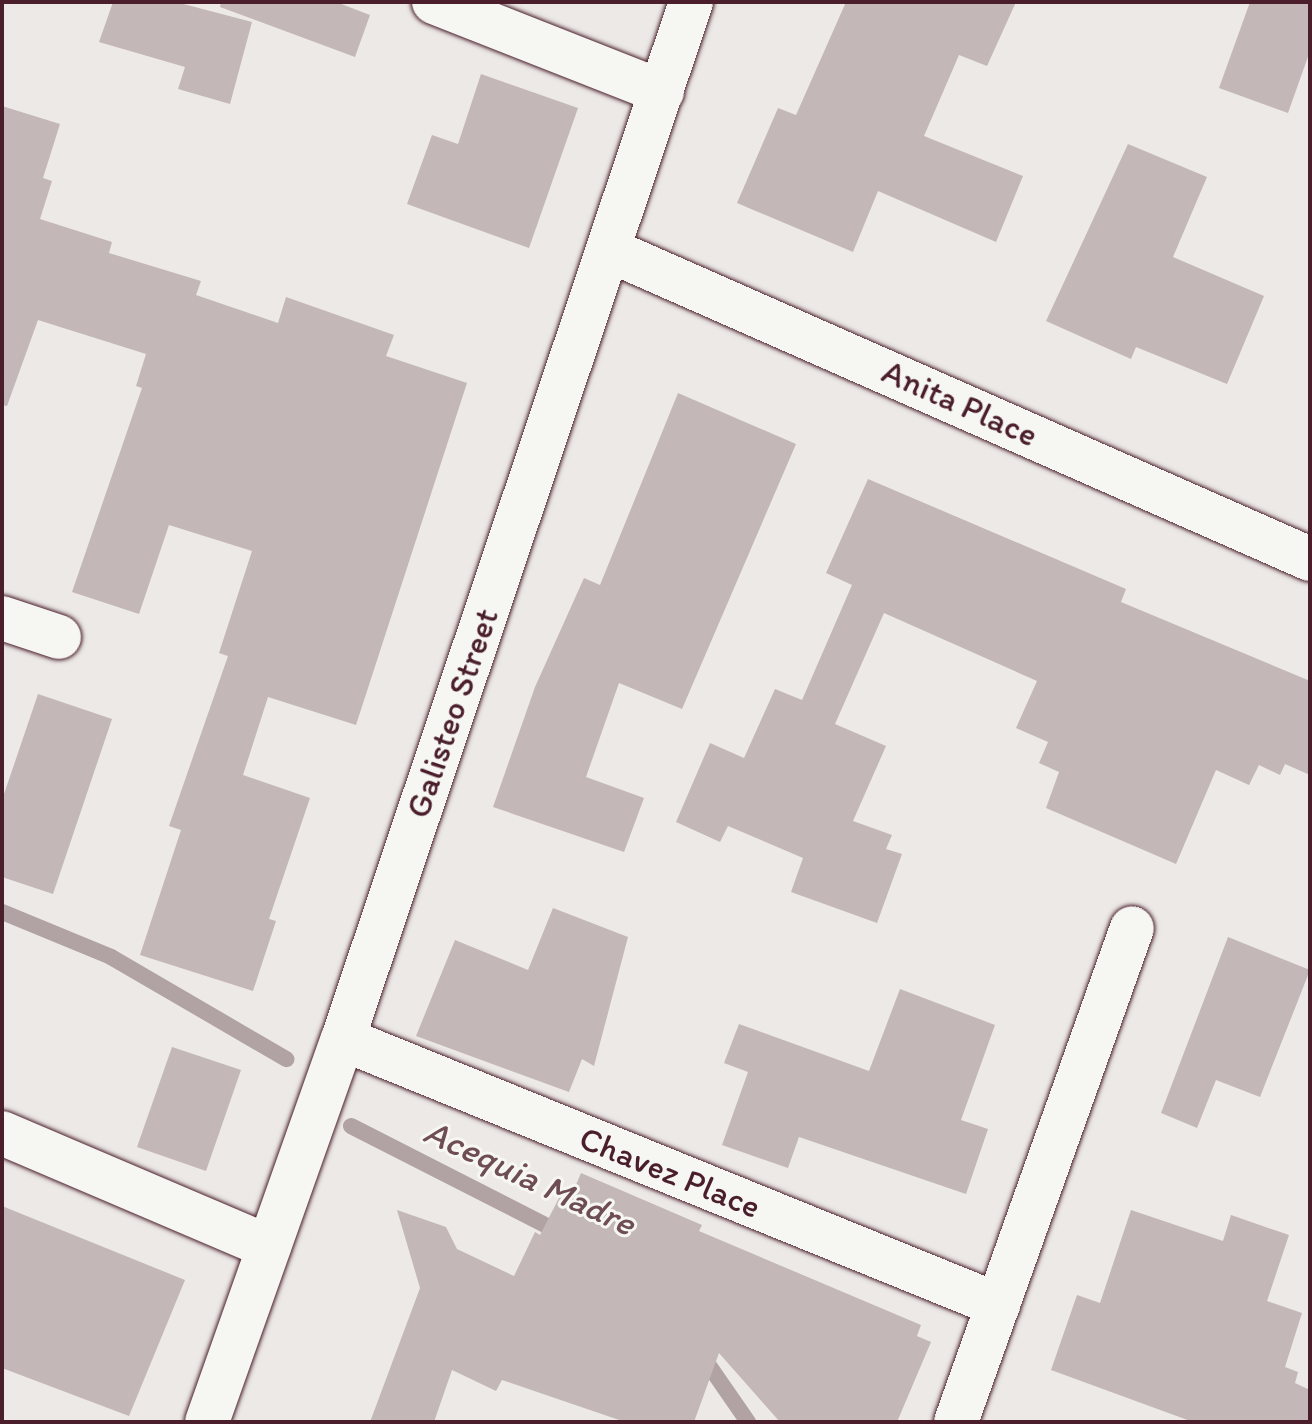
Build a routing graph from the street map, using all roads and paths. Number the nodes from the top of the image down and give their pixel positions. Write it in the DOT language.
graph roads {
  1 [pos="434,2"];
  2 [pos="691,2"];
  3 [pos="662,92"];
  4 [pos="609,250"];
  5 [pos="1310,559"];
  6 [pos="2,618"];
  7 [pos="59,637"];
  8 [pos="1132,928"];
  9 [pos="343,1039"];
  10 [pos="2,1133"];
  11 [pos="269,1247"];
  12 [pos="998,1305"];
  13 [pos="207,1422"];
  14 [pos="956,1422"];
  1 -- 3 [label="street"];
  2 -- 3 [label="street, Galisteo Street"];
  3 -- 4 [label="street, Galisteo Street"];
  4 -- 5 [label="street, Anita Place"];
  4 -- 9 [label="street, Galisteo Street"];
  6 -- 7 [label="street"];
  8 -- 12 [label="street"];
  9 -- 11 [label="street, Galisteo Street"];
  9 -- 12 [label="street, Chavez Place"];
  10 -- 11 [label="street"];
  11 -- 13 [label="street, Galisteo Street"];
  12 -- 14 [label="street"];
}
